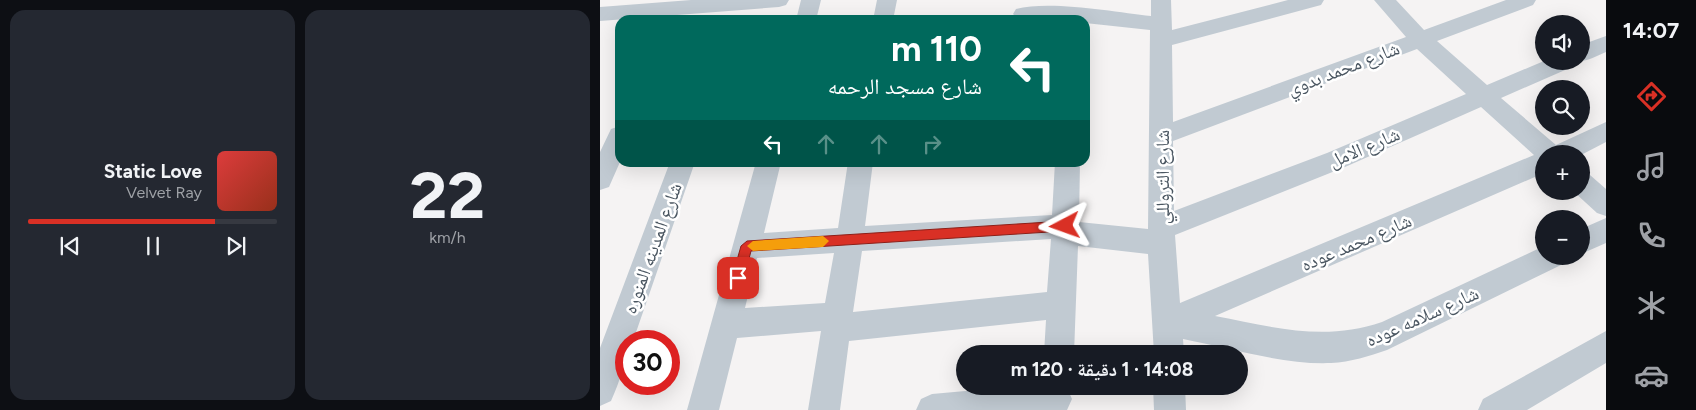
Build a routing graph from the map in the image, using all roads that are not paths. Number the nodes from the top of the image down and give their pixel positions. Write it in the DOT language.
graph roads {
  1 [pos="779,0"];
  2 [pos="811,0"];
  3 [pos="887,0"];
  4 [pos="1314,0"];
  5 [pos="1384,0"];
  6 [pos="1468,0"];
  7 [pos="1526,0"];
  8 [pos="739,8"];
  9 [pos="678,9"];
  10 [pos="606,14"];
  11 [pos="1023,14"];
  12 [pos="807,15"];
  13 [pos="884,15"];
  14 [pos="1071,15"];
  15 [pos="1484,15"];
  16 [pos="1090,16"];
  17 [pos="1162,21"];
  18 [pos="1420,39"];
  19 [pos="1606,44"];
  20 [pos="1590,50"];
  21 [pos="1543,70"];
  22 [pos="1483,95"];
  23 [pos="1606,131"];
  24 [pos="1161,136"];
  25 [pos="1539,145"];
  26 [pos="1579,145"];
  27 [pos="615,147"];
  28 [pos="607,164"];
  29 [pos="1535,166"];
  30 [pos="681,167"];
  31 [pos="768,167"];
  32 [pos="860,167"];
  33 [pos="1068,167"];
  34 [pos="1590,190"];
  35 [pos="1606,204"];
  36 [pos="1065,229"];
  37 [pos="1606,230"];
  38 [pos="1162,235"];
  39 [pos="1590,238"];
  40 [pos="849,240"];
  41 [pos="747,246"];
  42 [pos="1535,264"];
  43 [pos="1061,305"];
  44 [pos="837,322"];
  45 [pos="1168,322"];
  46 [pos="726,324"];
  47 [pos="610,334"];
  48 [pos="1059,345"];
  49 [pos="1169,345"];
  50 [pos="1606,346"];
  51 [pos="600,390"];
  52 [pos="1169,395"];
  53 [pos="1056,398"];
  54 [pos="703,410"];
  55 [pos="824,410"];
  56 [pos="932,410"];
  57 [pos="1170,410"];
  58 [pos="1494,410"];
  1 -- 8 [label="street"];
  2 -- 12 [label="street"];
  3 -- 13 [label="street"];
  4 -- 17 [label="street"];
  5 -- 18 [label="street"];
  6 -- 15 [label="street"];
  7 -- 15 [label="street, شارع محمد بدوي"];
  8 -- 9 [label="street"];
  9 -- 10 [label="street"];
  11 -- 14 [label="street"];
  15 -- 18 [label="street, شارع محمد بدوي"];
  16 -- 17 [label="street"];
  17 -- 24 [label="street, شارع التروللي"];
  18 -- 22 [label="street"];
  18 -- 24 [label="street, شارع محمد بدوي"];
  19 -- 20 [label="street"];
  21 -- 22 [label="street, شارع الامل"];
  22 -- 25 [label="street"];
  22 -- 38 [label="street, شارع الامل"];
  23 -- 26 [label="street"];
  24 -- 38 [label="street, شارع التروللي"];
  27 -- 28 [label="street"];
  29 -- 45 [label="street, شارع محمد عوده"];
  30 -- 47 [label="street, شارع المدينه المنوره"];
  31 -- 41 [label="street"];
  32 -- 40 [label="street"];
  33 -- 36 [label="street"];
  34 -- 35 [label="street"];
  36 -- 38 [label="street"];
  36 -- 40 [label="street"];
  36 -- 43 [label="street"];
  37 -- 39 [label="street"];
  38 -- 45 [label="street, شارع التروللي"];
  40 -- 41 [label="street"];
  40 -- 44 [label="street"];
  41 -- 46 [label="street"];
  42 -- 45 [label="street, شارع سلامه عوده"];
  43 -- 44 [label="street"];
  43 -- 48 [label="street"];
  44 -- 46 [label="street"];
  44 -- 55 [label="street"];
  45 -- 49 [label="street, شارع التروللي"];
  46 -- 54 [label="street"];
  47 -- 51 [label="street, شارع المدينه المنوره"];
  50 -- 58 [label="street"];
  52 -- 57 [label="street"];
  53 -- 56 [label="street"];
}
